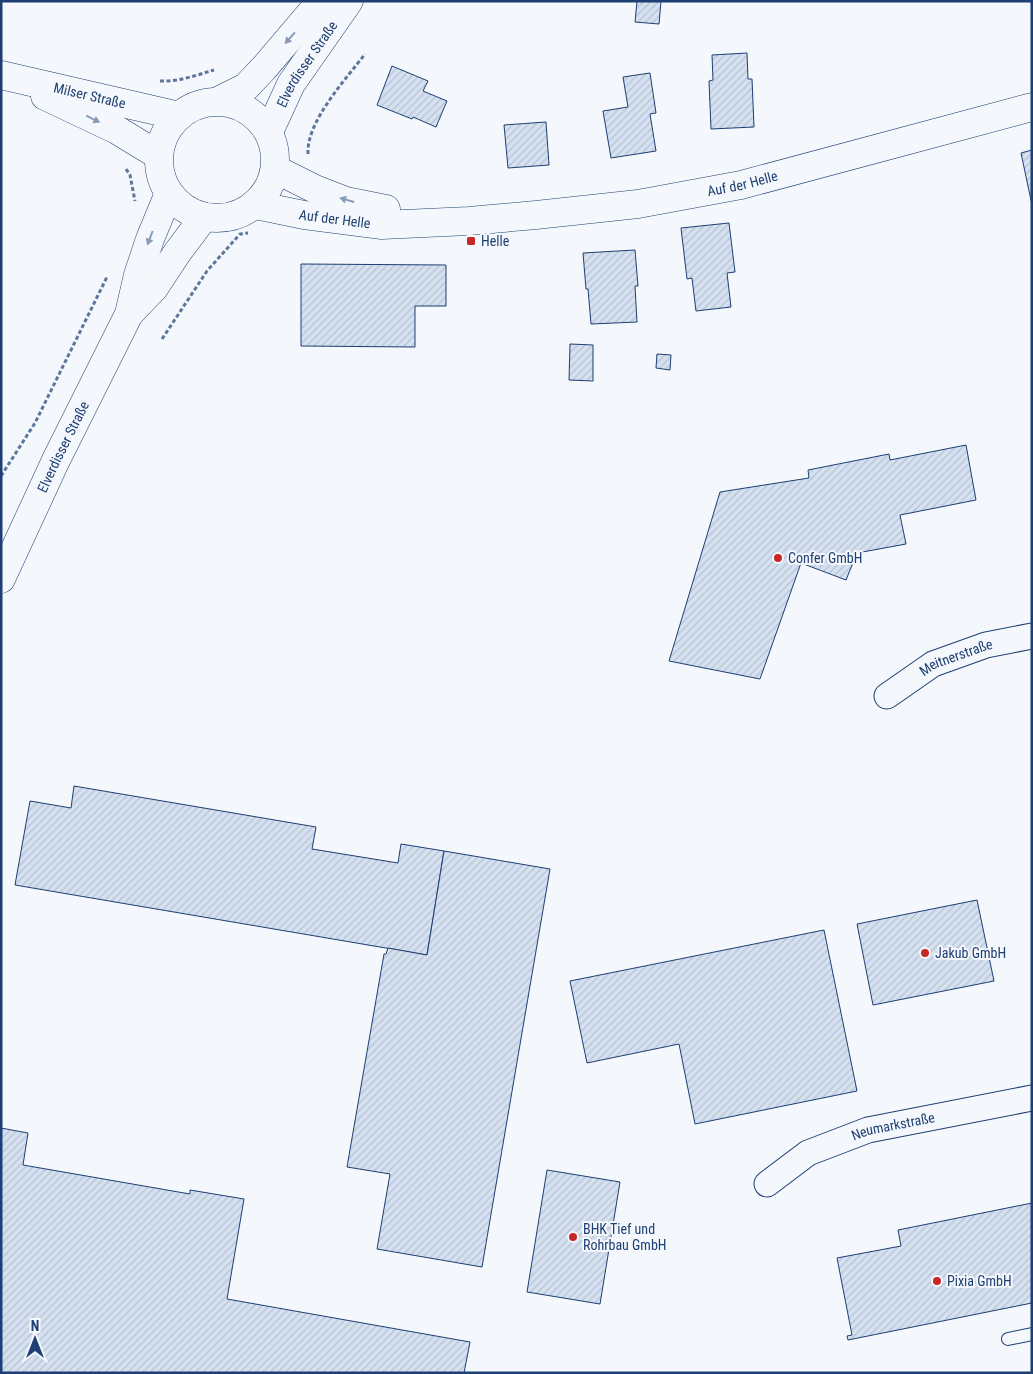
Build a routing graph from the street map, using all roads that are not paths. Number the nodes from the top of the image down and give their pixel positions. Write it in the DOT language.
graph roads {
  1 [pos="321,1"];
  2 [pos="349,1"];
  3 [pos="1,75"];
  4 [pos="218,101"];
  5 [pos="1032,107"];
  6 [pos="179,116"];
  7 [pos="269,132"];
  8 [pos="158,155"];
  9 [pos="275,169"];
  10 [pos="169,193"];
  11 [pos="204,217"];
  12 [pos="255,218"];
  13 [pos="446,221"];
  14 [pos="129,314"];
  15 [pos="1,579"];
  16 [pos="1032,636"];
  17 [pos="887,696"];
  18 [pos="1032,1098"];
  19 [pos="767,1184"];
  20 [pos="1032,1334"];
  21 [pos="1008,1339"];
  1 -- 4 [label="street, Elverdisser Straße, one-way"];
  2 -- 7 [label="street, Elverdisser Straße"];
  3 -- 6 [label="street, Milser Straße"];
  3 -- 8 [label="street, Milser Straße, one-way"];
  4 -- 6 [label="street"];
  4 -- 7 [label="street"];
  5 -- 13 [label="street, Auf der Helle"];
  6 -- 8 [label="street"];
  7 -- 9 [label="street"];
  8 -- 10 [label="street"];
  9 -- 12 [label="street"];
  13 -- 9 [label="street, Auf der Helle, one-way"];
  10 -- 11 [label="street"];
  10 -- 14 [label="street, Elverdisser Straße, one-way"];
  11 -- 12 [label="street"];
  11 -- 14 [label="street, Elverdisser Straße"];
  12 -- 13 [label="street, Auf der Helle"];
  14 -- 15 [label="street, Elverdisser Straße"];
  16 -- 17 [label="street, Meitnerstraße"];
  18 -- 19 [label="street, Neumarkstraße"];
  20 -- 21 [label="lane"];
}
